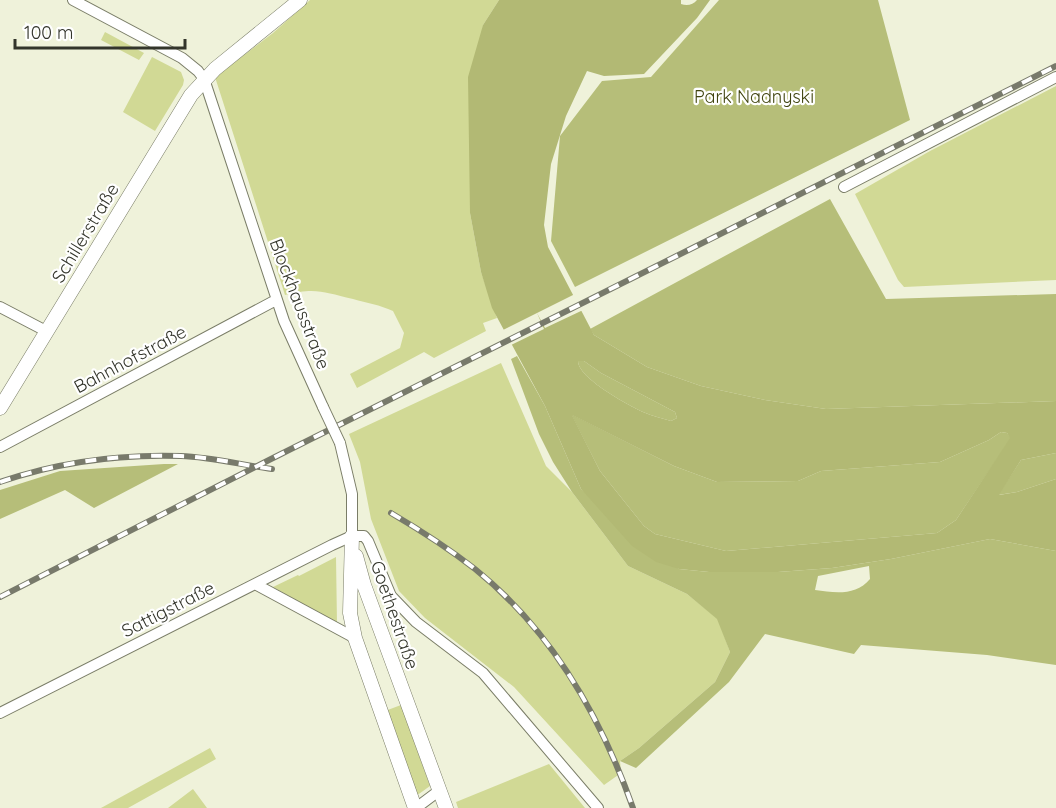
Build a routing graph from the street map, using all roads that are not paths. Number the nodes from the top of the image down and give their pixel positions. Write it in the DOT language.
graph roads {
  1 [pos="73,0"];
  2 [pos="300,0"];
  3 [pos="1056,77"];
  4 [pos="204,79"];
  5 [pos="844,187"];
  6 [pos="276,300"];
  7 [pos="0,307"];
  8 [pos="46,331"];
  9 [pos="0,408"];
  10 [pos="0,447"];
  11 [pos="352,539"];
  12 [pos="255,584"];
  13 [pos="355,638"];
  14 [pos="0,713"];
  15 [pos="440,790"];
  16 [pos="415,808"];
  17 [pos="446,808"];
  18 [pos="598,808"];
  1 -- 4 [label="street"];
  2 -- 4 [label="street, Schillerstraße"];
  3 -- 5 [label="street"];
  4 -- 6 [label="street, Blockhausstraße"];
  4 -- 8 [label="street, Schillerstraße"];
  6 -- 10 [label="street, Bahnhofstraße"];
  6 -- 11 [label="street, Blockhausstraße, bridge"];
  7 -- 8 [label="street"];
  8 -- 9 [label="street, Schillerstraße"];
  11 -- 12 [label="street, Sattigstraße"];
  11 -- 13 [label="street, Goethestraße"];
  11 -- 15 [label="street, Goethestraße"];
  11 -- 18 [label="street"];
  12 -- 13 [label="street"];
  12 -- 14 [label="street, Sattigstraße"];
  13 -- 16 [label="street, Goethestraße"];
  15 -- 16 [label="street, Goethestraße"];
  15 -- 17 [label="street, Goethestraße"];
}
